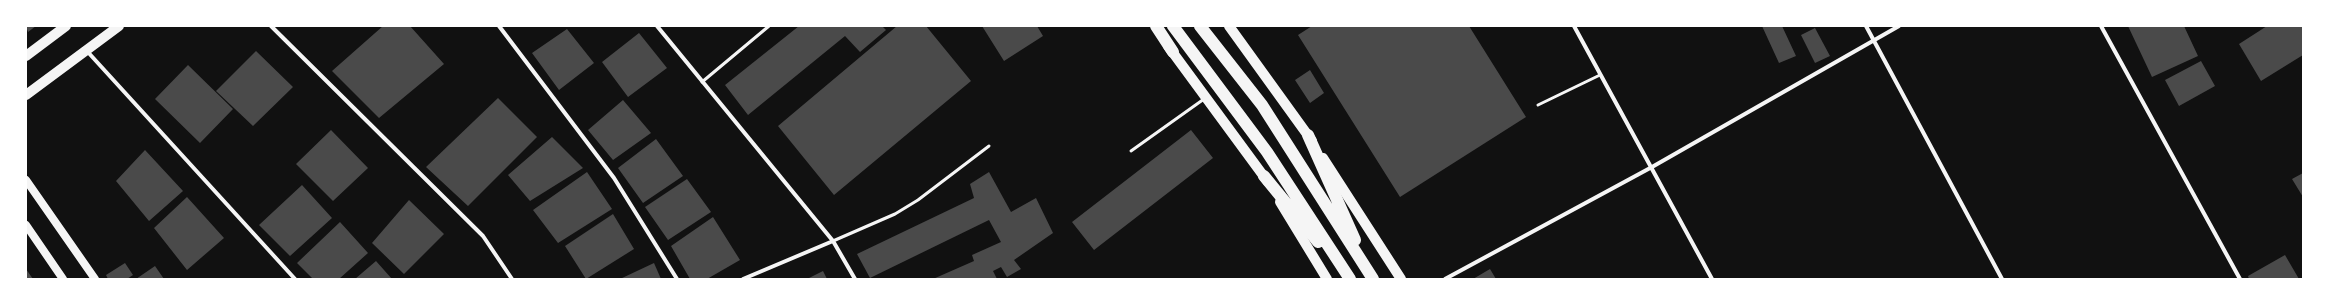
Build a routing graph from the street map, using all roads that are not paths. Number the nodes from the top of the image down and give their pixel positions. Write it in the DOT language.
graph roads {
  1 [pos="66,26"];
  2 [pos="119,26"];
  3 [pos="272,26"];
  4 [pos="499,26"];
  5 [pos="657,26"];
  6 [pos="769,26"];
  7 [pos="1152,26"];
  8 [pos="1156,26"];
  9 [pos="1173,26"];
  10 [pos="1200,26"];
  11 [pos="1229,26"];
  12 [pos="1574,26"];
  13 [pos="1866,26"];
  14 [pos="1899,26"];
  15 [pos="2101,26"];
  16 [pos="1873,40"];
  17 [pos="86,50"];
  18 [pos="1173,52"];
  19 [pos="26,56"];
  20 [pos="1600,74"];
  21 [pos="702,82"];
  22 [pos="26,95"];
  23 [pos="1207,97"];
  24 [pos="1538,106"];
  25 [pos="1308,135"];
  26 [pos="989,146"];
  27 [pos="1131,151"];
  28 [pos="1652,167"];
  29 [pos="1264,176"];
  30 [pos="26,180"];
  31 [pos="26,225"];
  32 [pos="833,241"];
  33 [pos="63,279"];
  34 [pos="94,279"];
  35 [pos="295,279"];
  36 [pos="512,279"];
  37 [pos="677,279"];
  38 [pos="743,279"];
  39 [pos="854,279"];
  40 [pos="1326,279"];
  41 [pos="1349,279"];
  42 [pos="1373,279"];
  43 [pos="1401,279"];
  44 [pos="1445,279"];
  45 [pos="1712,279"];
  46 [pos="2002,279"];
  47 [pos="2240,279"];
  1 -- 19 [label="main road"];
  2 -- 17 [label="main road"];
  3 -- 36 [label="street"];
  4 -- 37 [label="street"];
  5 -- 21 [label="street"];
  6 -- 21 [label="lane"];
  7 -- 18 [label="main road"];
  8 -- 18 [label="highway"];
  9 -- 41 [label="highway"];
  10 -- 42 [label="highway"];
  11 -- 25 [label="main road"];
  12 -- 20 [label="street"];
  13 -- 16 [label="street"];
  14 -- 16 [label="street"];
  15 -- 47 [label="street"];
  16 -- 28 [label="street"];
  16 -- 46 [label="street"];
  17 -- 22 [label="main road"];
  17 -- 35 [label="street"];
  18 -- 23 [label="main road"];
  20 -- 24 [label="lane"];
  20 -- 28 [label="street"];
  21 -- 32 [label="street"];
  23 -- 27 [label="lane"];
  23 -- 29 [label="main road"];
  25 -- 42 [label="highway"];
  25 -- 43 [label="main road"];
  26 -- 32 [label="lane"];
  28 -- 44 [label="street"];
  28 -- 45 [label="street"];
  29 -- 40 [label="main road"];
  29 -- 41 [label="highway"];
  30 -- 34 [label="main road"];
  31 -- 33 [label="main road"];
  32 -- 38 [label="street"];
  32 -- 39 [label="street"];
}
